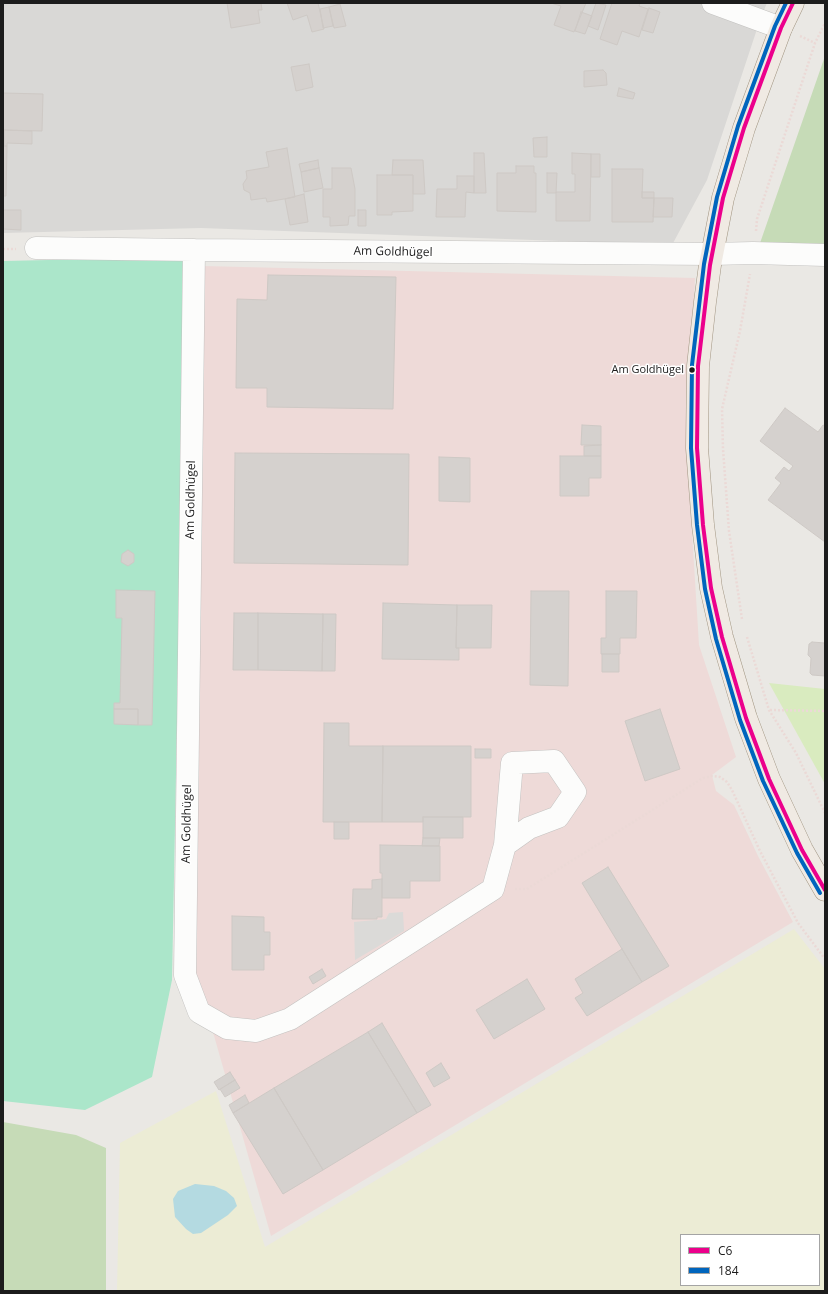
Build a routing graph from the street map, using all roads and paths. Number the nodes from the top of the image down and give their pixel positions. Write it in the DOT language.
graph roads {
  1 [pos="713,3"];
  2 [pos="793,3"];
  3 [pos="825,24"];
  4 [pos="781,28"];
  5 [pos="36,248"];
  6 [pos="194,250"];
  7 [pos="753,253"];
  8 [pos="712,254"];
  9 [pos="825,255"];
  10 [pos="743,626"];
  11 [pos="745,632"];
  12 [pos="769,710"];
  13 [pos="825,711"];
  14 [pos="825,813"];
  15 [pos="505,844"];
  16 [pos="493,889"];
  17 [pos="825,890"];
  18 [pos="825,959"];
  1 -- 4 [label="street"];
  2 -- 4 [label="main road"];
  3 -- 7 [label="path"];
  4 -- 8 [label="main road"];
  5 -- 6 [label="street, Am Goldhügel"];
  6 -- 8 [label="street, Am Goldhügel"];
  6 -- 16 [label="street, Am Goldhügel"];
  7 -- 8 [label="street, Am Goldhügel"];
  7 -- 9 [label="street, Am Goldhügel"];
  7 -- 10 [label="path"];
  8 -- 17 [label="main road"];
  11 -- 12 [label="path"];
  12 -- 13 [label="path"];
  12 -- 14 [label="path"];
  15 -- 16 [label="street"];
  16 -- 18 [label="path"];
}
